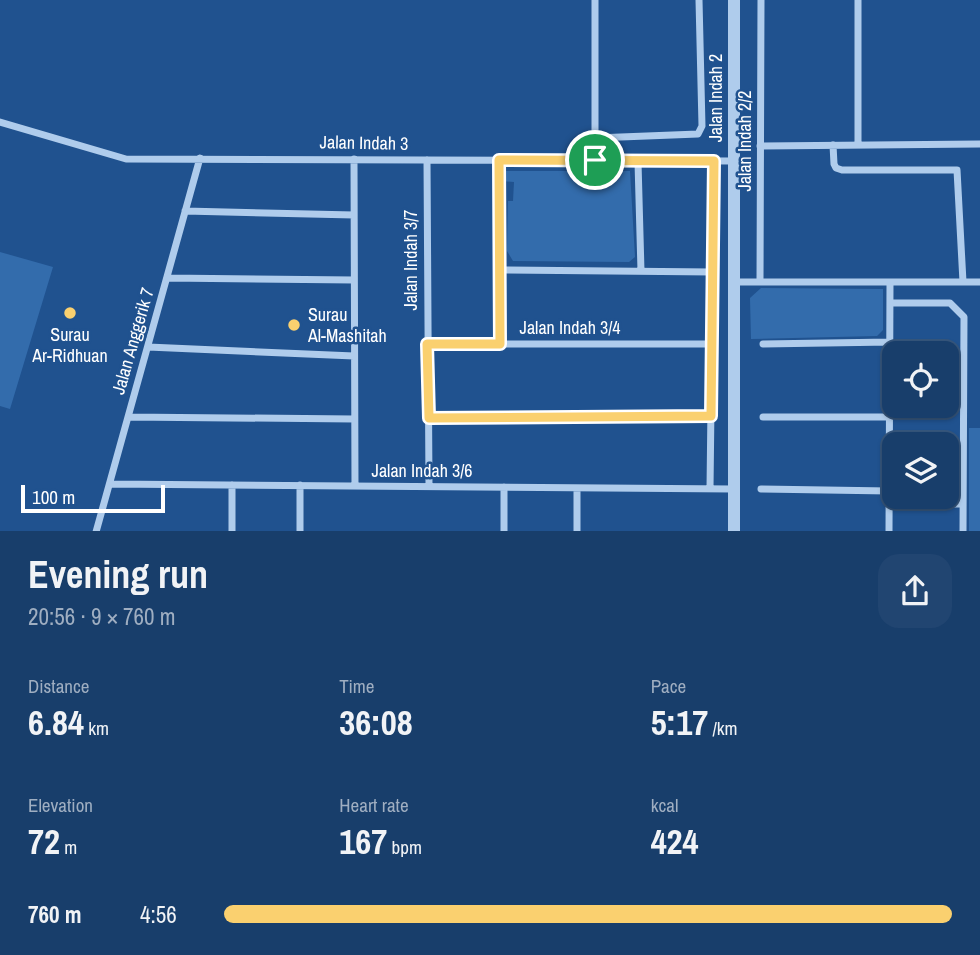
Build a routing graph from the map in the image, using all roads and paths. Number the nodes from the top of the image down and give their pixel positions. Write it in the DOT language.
graph roads {
  1 [pos="595,0"];
  2 [pos="699,0"];
  3 [pos="734,0"];
  4 [pos="761,0"];
  5 [pos="858,0"];
  6 [pos="0,122"];
  7 [pos="595,138"];
  8 [pos="980,144"];
  9 [pos="833,145"];
  10 [pos="858,145"];
  11 [pos="760,146"];
  12 [pos="200,158"];
  13 [pos="354,159"];
  14 [pos="426,160"];
  15 [pos="499,160"];
  16 [pos="595,160"];
  17 [pos="714,161"];
  18 [pos="733,161"];
  19 [pos="638,162"];
  20 [pos="186,211"];
  21 [pos="354,215"];
  22 [pos="501,270"];
  23 [pos="641,271"];
  24 [pos="712,272"];
  25 [pos="167,278"];
  26 [pos="354,280"];
  27 [pos="734,282"];
  28 [pos="760,282"];
  29 [pos="963,282"];
  30 [pos="980,282"];
  31 [pos="890,283"];
  32 [pos="890,303"];
  33 [pos="890,341"];
  34 [pos="882,342"];
  35 [pos="427,344"];
  36 [pos="500,344"];
  37 [pos="712,344"];
  38 [pos="763,344"];
  39 [pos="148,347"];
  40 [pos="354,356"];
  41 [pos="128,416"];
  42 [pos="711,416"];
  43 [pos="763,417"];
  44 [pos="882,417"];
  45 [pos="429,418"];
  46 [pos="354,419"];
  47 [pos="110,484"];
  48 [pos="232,485"];
  49 [pos="300,485"];
  50 [pos="355,486"];
  51 [pos="429,486"];
  52 [pos="504,487"];
  53 [pos="577,488"];
  54 [pos="710,489"];
  55 [pos="733,489"];
  56 [pos="761,489"];
  57 [pos="882,491"];
  58 [pos="959,503"];
  59 [pos="963,503"];
  60 [pos="889,509"];
  61 [pos="96,531"];
  62 [pos="232,531"];
  63 [pos="300,531"];
  64 [pos="504,531"];
  65 [pos="577,531"];
  66 [pos="734,531"];
  67 [pos="888,531"];
  68 [pos="963,531"];
  1 -- 7 [label="street"];
  2 -- 7 [label="street"];
  3 -- 18 [label="street, Jalan Indah 2"];
  4 -- 11 [label="street, Jalan Indah 2/2"];
  5 -- 10 [label="street"];
  6 -- 12 [label="street, Jalan Indah 3"];
  7 -- 16 [label="street"];
  8 -- 10 [label="street"];
  9 -- 10 [label="street"];
  9 -- 11 [label="street"];
  9 -- 29 [label="street"];
  11 -- 28 [label="street, Jalan Indah 2/2"];
  12 -- 13 [label="street, Jalan Indah 3"];
  12 -- 20 [label="street, Jalan Anggerik 7"];
  13 -- 14 [label="street, Jalan Indah 3"];
  13 -- 21 [label="street"];
  14 -- 15 [label="street, Jalan Indah 3"];
  14 -- 35 [label="street, Jalan Indah 3/7"];
  15 -- 16 [label="street, Jalan Indah 3"];
  15 -- 22 [label="street"];
  16 -- 19 [label="street, Jalan Indah 3"];
  17 -- 18 [label="street, Jalan Indah 3"];
  17 -- 19 [label="street, Jalan Indah 3"];
  17 -- 24 [label="street"];
  18 -- 27 [label="street, Jalan Indah 2"];
  19 -- 23 [label="street"];
  20 -- 21 [label="street"];
  20 -- 25 [label="street, Jalan Anggerik 7"];
  21 -- 26 [label="street"];
  22 -- 23 [label="street"];
  22 -- 36 [label="street"];
  23 -- 24 [label="street"];
  24 -- 37 [label="street"];
  25 -- 26 [label="street"];
  25 -- 39 [label="street, Jalan Anggerik 7"];
  26 -- 40 [label="street"];
  27 -- 28 [label="street"];
  27 -- 55 [label="street, Jalan Indah 2"];
  28 -- 31 [label="street"];
  29 -- 30 [label="street"];
  29 -- 31 [label="street"];
  31 -- 32 [label="street"];
  32 -- 33 [label="street"];
  32 -- 59 [label="street"];
  34 -- 38 [label="street"];
  35 -- 36 [label="street, Jalan Indah 3/4"];
  35 -- 45 [label="street, Jalan Indah 3/7"];
  36 -- 37 [label="street, Jalan Indah 3/4"];
  37 -- 42 [label="street"];
  39 -- 40 [label="street"];
  39 -- 41 [label="street, Jalan Anggerik 7"];
  40 -- 46 [label="street"];
  41 -- 46 [label="street"];
  41 -- 47 [label="street, Jalan Anggerik 7"];
  42 -- 45 [label="street"];
  42 -- 54 [label="street"];
  43 -- 44 [label="street"];
  45 -- 51 [label="street, Jalan Indah 3/7"];
  46 -- 50 [label="street"];
  47 -- 48 [label="street, Jalan Indah 3/6"];
  47 -- 61 [label="street, Jalan Anggerik 7"];
  48 -- 49 [label="street, Jalan Indah 3/6"];
  48 -- 62 [label="street"];
  49 -- 50 [label="street, Jalan Indah 3/6"];
  49 -- 63 [label="street"];
  50 -- 51 [label="street, Jalan Indah 3/6"];
  51 -- 52 [label="street, Jalan Indah 3/6"];
  52 -- 53 [label="street, Jalan Indah 3/6"];
  52 -- 64 [label="street"];
  53 -- 54 [label="street, Jalan Indah 3/6"];
  53 -- 65 [label="street"];
  54 -- 55 [label="street, Jalan Indah 3/6"];
  55 -- 66 [label="street, Jalan Indah 2"];
  56 -- 57 [label="street"];
  58 -- 59 [label="street"];
  59 -- 68 [label="street"];
  60 -- 67 [label="street"];
}
